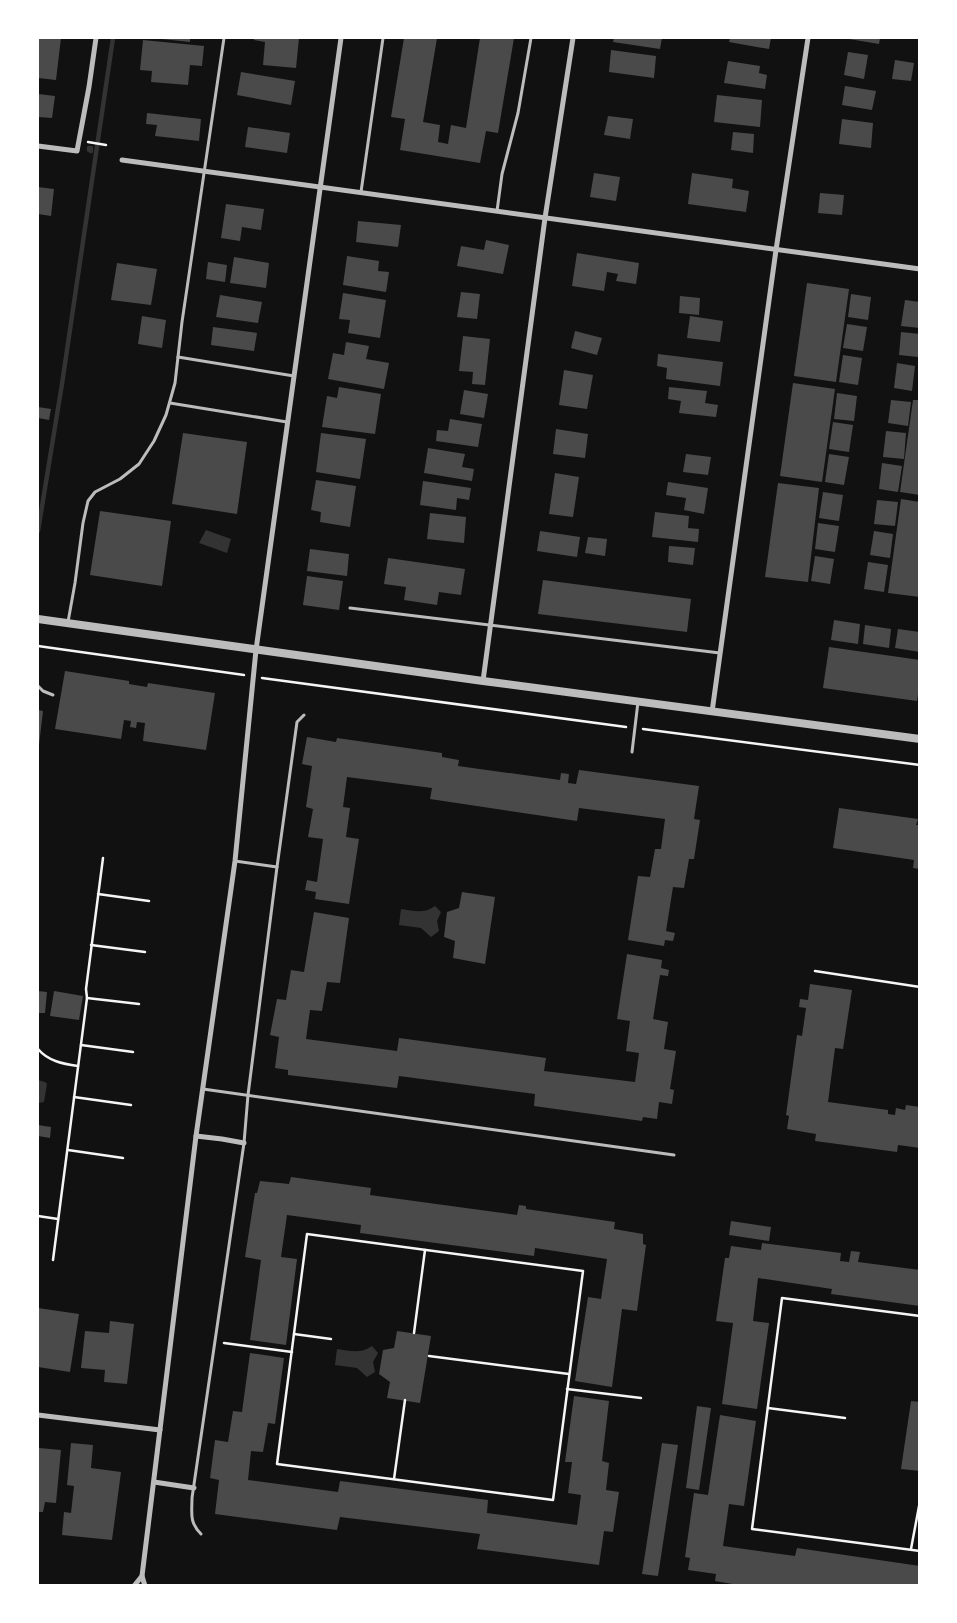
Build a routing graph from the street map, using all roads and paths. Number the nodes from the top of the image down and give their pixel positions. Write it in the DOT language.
graph roads {
  1 [pos="96,38"];
  2 [pos="224,38"];
  3 [pos="341,38"];
  4 [pos="383,38"];
  5 [pos="531,38"];
  6 [pos="573,38"];
  7 [pos="808,38"];
  8 [pos="91,143"];
  9 [pos="106,145"];
  10 [pos="38,146"];
  11 [pos="122,160"];
  12 [pos="204,171"];
  13 [pos="320,186"];
  14 [pos="361,192"];
  15 [pos="497,212"];
  16 [pos="545,218"];
  17 [pos="776,250"];
  18 [pos="920,269"];
  19 [pos="178,357"];
  20 [pos="294,376"];
  21 [pos="170,403"];
  22 [pos="287,422"];
  23 [pos="350,608"];
  24 [pos="38,619"];
  25 [pos="68,623"];
  26 [pos="490,624"];
  27 [pos="38,646"];
  28 [pos="256,650"];
  29 [pos="720,653"];
  30 [pos="254,676"];
  31 [pos="483,681"];
  32 [pos="38,686"];
  33 [pos="53,695"];
  34 [pos="638,702"];
  35 [pos="712,712"];
  36 [pos="304,715"];
  37 [pos="635,728"];
  38 [pos="920,739"];
  39 [pos="632,752"];
  40 [pos="920,765"];
  41 [pos="103,858"];
  42 [pos="235,861"];
  43 [pos="277,866"];
  44 [pos="98,894"];
  45 [pos="149,902"];
  46 [pos="91,945"];
  47 [pos="145,952"];
  48 [pos="815,970"];
  49 [pos="920,987"];
  50 [pos="87,998"];
  51 [pos="139,1004"];
  52 [pos="81,1045"];
  53 [pos="38,1050"];
  54 [pos="133,1052"];
  55 [pos="78,1066"];
  56 [pos="203,1090"];
  57 [pos="248,1095"];
  58 [pos="74,1098"];
  59 [pos="131,1106"];
  60 [pos="196,1136"];
  61 [pos="244,1143"];
  62 [pos="68,1150"];
  63 [pos="674,1155"];
  64 [pos="123,1158"];
  65 [pos="38,1216"];
  66 [pos="58,1219"];
  67 [pos="425,1250"];
  68 [pos="53,1260"];
  69 [pos="920,1316"];
  70 [pos="414,1333"];
  71 [pos="294,1334"];
  72 [pos="331,1339"];
  73 [pos="214,1341"];
  74 [pos="292,1352"];
  75 [pos="429,1356"];
  76 [pos="569,1374"];
  77 [pos="567,1389"];
  78 [pos="641,1398"];
  79 [pos="405,1400"];
  80 [pos="768,1408"];
  81 [pos="38,1415"];
  82 [pos="845,1418"];
  83 [pos="160,1430"];
  84 [pos="394,1479"];
  85 [pos="154,1482"];
  86 [pos="194,1488"];
  87 [pos="920,1501"];
  88 [pos="201,1534"];
  89 [pos="911,1550"];
  90 [pos="920,1551"];
  91 [pos="142,1576"];
  92 [pos="134,1586"];
  93 [pos="145,1586"];
  1 -- 10 [label="street"];
  2 -- 12 [label="lane"];
  3 -- 13 [label="street"];
  4 -- 14 [label="lane"];
  5 -- 15 [label="lane"];
  6 -- 16 [label="street"];
  7 -- 17 [label="street"];
  8 -- 9 [label="path"];
  11 -- 12 [label="street"];
  12 -- 13 [label="street"];
  12 -- 19 [label="lane"];
  13 -- 14 [label="street"];
  13 -- 20 [label="street"];
  14 -- 15 [label="street"];
  15 -- 16 [label="street"];
  16 -- 17 [label="street"];
  16 -- 26 [label="street"];
  17 -- 18 [label="street"];
  17 -- 29 [label="street"];
  19 -- 20 [label="lane"];
  19 -- 21 [label="lane"];
  20 -- 22 [label="street"];
  21 -- 22 [label="lane"];
  21 -- 25 [label="lane"];
  22 -- 28 [label="street"];
  23 -- 26 [label="lane"];
  24 -- 25 [label="street"];
  25 -- 28 [label="street"];
  26 -- 29 [label="lane"];
  26 -- 31 [label="street"];
  27 -- 30 [label="path"];
  28 -- 30 [label="street"];
  28 -- 31 [label="street"];
  29 -- 35 [label="street"];
  30 -- 37 [label="path"];
  30 -- 42 [label="street"];
  31 -- 34 [label="street"];
  32 -- 33 [label="lane"];
  34 -- 35 [label="street"];
  34 -- 37 [label="lane"];
  35 -- 38 [label="street"];
  36 -- 43 [label="lane"];
  37 -- 39 [label="lane"];
  37 -- 40 [label="path"];
  41 -- 44 [label="path"];
  42 -- 43 [label="lane"];
  42 -- 56 [label="street"];
  43 -- 57 [label="lane"];
  44 -- 45 [label="path"];
  44 -- 46 [label="path"];
  46 -- 47 [label="path"];
  46 -- 50 [label="path"];
  48 -- 49 [label="path"];
  50 -- 51 [label="path"];
  50 -- 52 [label="path"];
  52 -- 54 [label="path"];
  52 -- 55 [label="path"];
  53 -- 55 [label="path"];
  55 -- 58 [label="path"];
  56 -- 57 [label="lane"];
  56 -- 60 [label="street"];
  57 -- 61 [label="lane"];
  57 -- 63 [label="lane"];
  58 -- 59 [label="path"];
  58 -- 62 [label="path"];
  60 -- 61 [label="street"];
  60 -- 83 [label="street"];
  61 -- 73 [label="lane"];
  62 -- 64 [label="path"];
  62 -- 66 [label="path"];
  65 -- 66 [label="path"];
  66 -- 68 [label="path"];
  67 -- 70 [label="path"];
  67 -- 71 [label="path"];
  67 -- 76 [label="path"];
  69 -- 80 [label="path"];
  71 -- 72 [label="path"];
  71 -- 74 [label="path"];
  73 -- 74 [label="path"];
  73 -- 86 [label="lane"];
  74 -- 84 [label="path"];
  75 -- 76 [label="path"];
  76 -- 77 [label="path"];
  77 -- 78 [label="path"];
  77 -- 84 [label="path"];
  79 -- 84 [label="path"];
  80 -- 82 [label="path"];
  80 -- 89 [label="path"];
  81 -- 83 [label="street"];
  83 -- 85 [label="street"];
  85 -- 86 [label="street"];
  85 -- 91 [label="street"];
  86 -- 88 [label="lane"];
  87 -- 89 [label="path"];
  89 -- 90 [label="path"];
  91 -- 92 [label="street"];
  91 -- 93 [label="street"];
}
